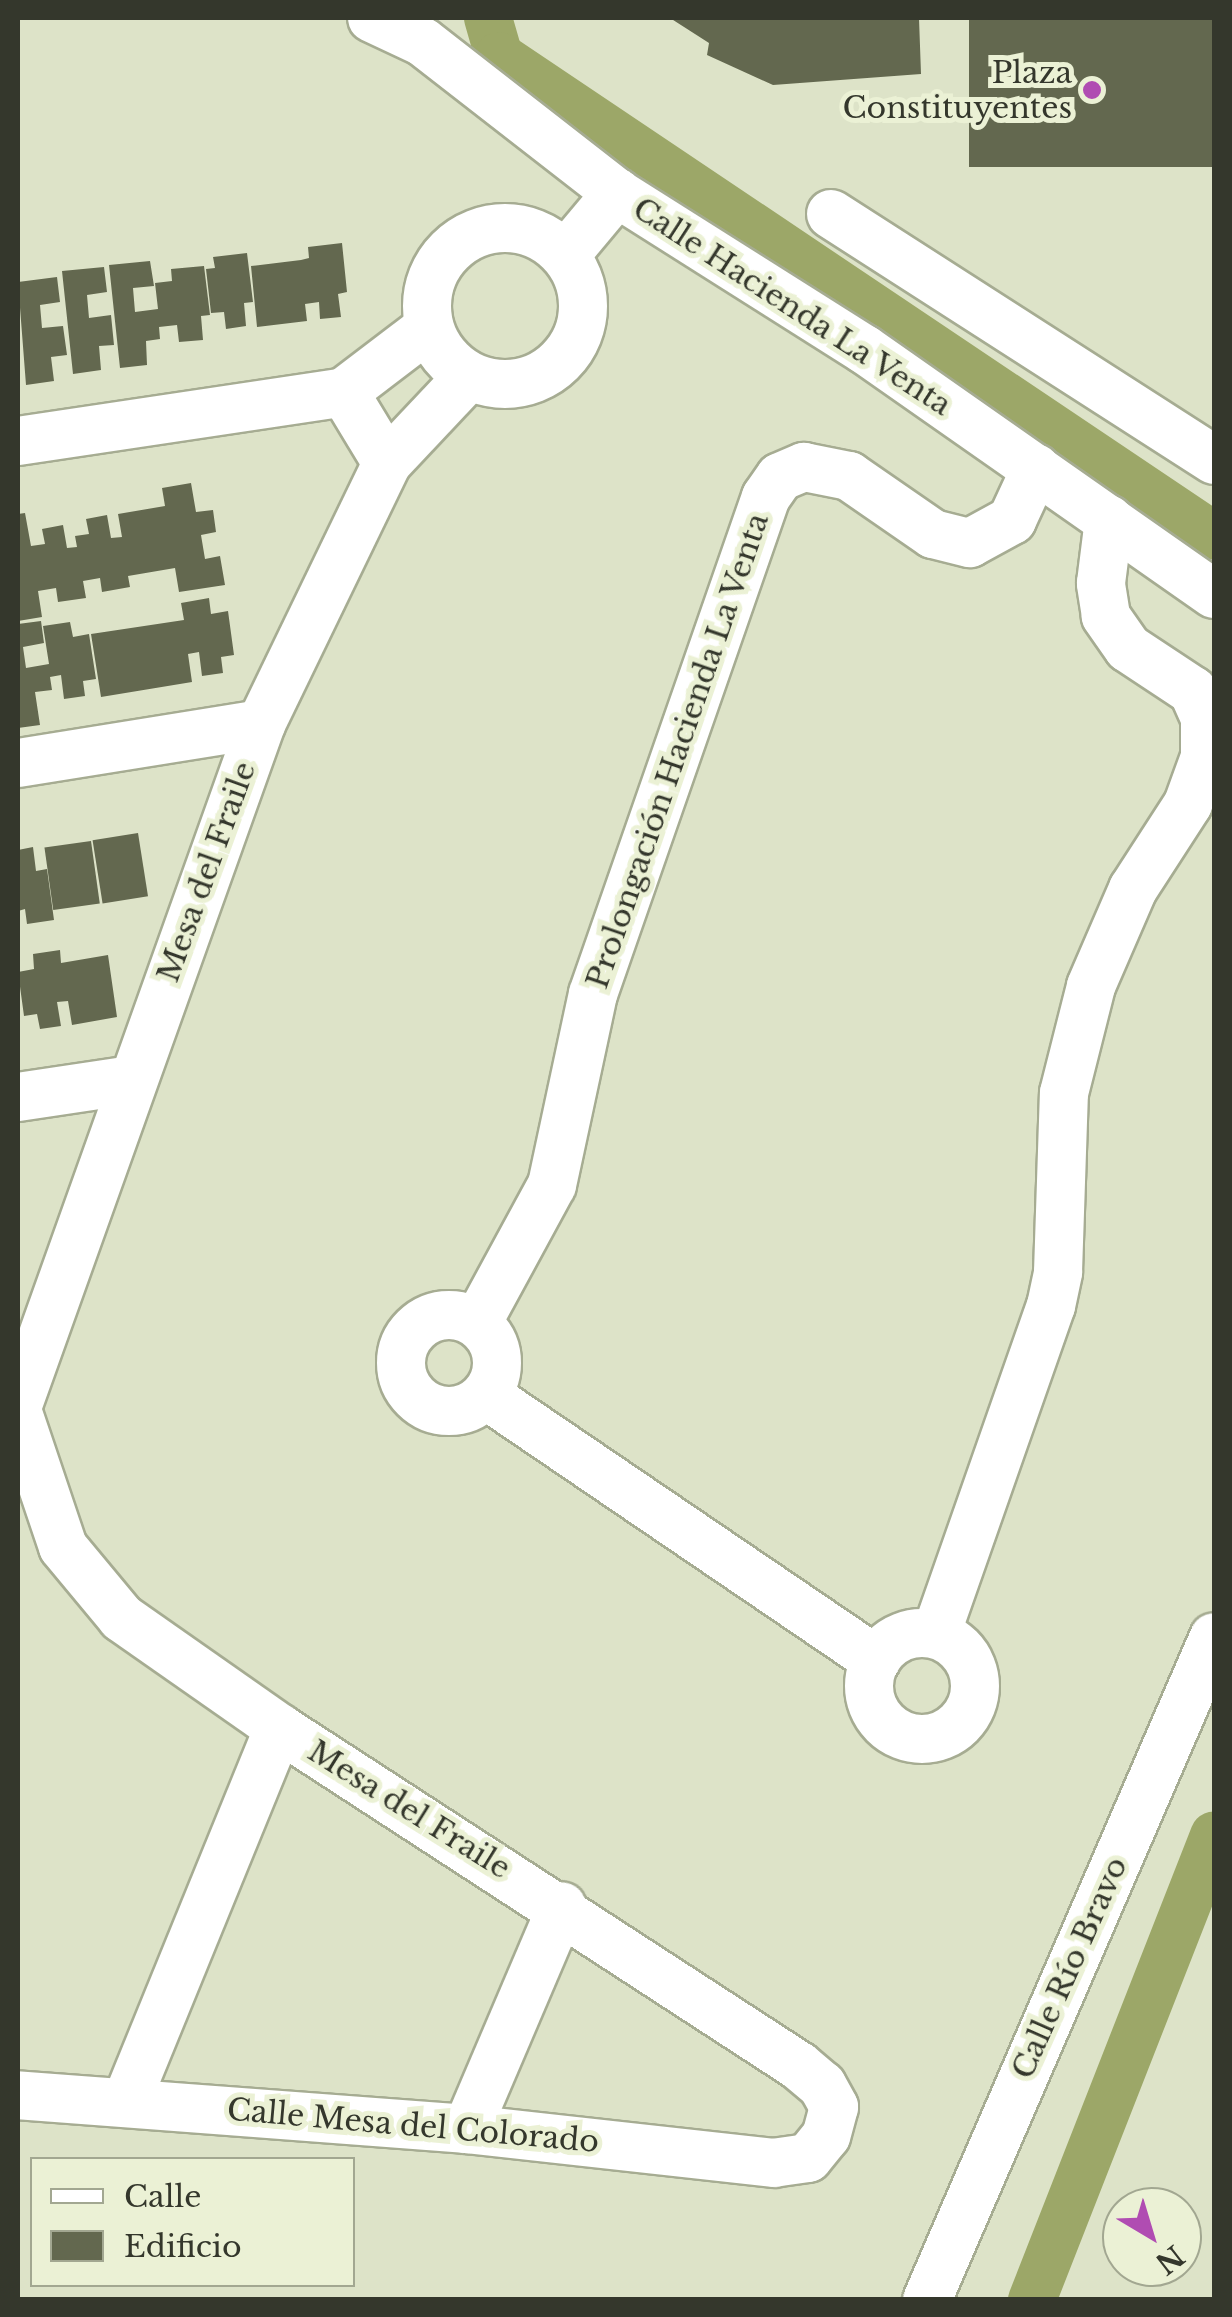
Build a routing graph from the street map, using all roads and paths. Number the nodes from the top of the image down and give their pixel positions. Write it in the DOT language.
graph roads {
  1 [pos="372,18"];
  2 [pos="419,30"];
  3 [pos="616,193"];
  4 [pos="831,214"];
  5 [pos="566,254"];
  6 [pos="428,328"];
  7 [pos="468,377"];
  8 [pos="344,392"];
  9 [pos="18,441"];
  10 [pos="1214,460"];
  11 [pos="387,463"];
  12 [pos="1036,468"];
  13 [pos="1109,520"];
  14 [pos="1214,594"];
  15 [pos="261,724"];
  16 [pos="18,763"];
  17 [pos="132,1080"];
  18 [pos="18,1097"];
  19 [pos="477,1323"];
  20 [pos="486,1394"];
  21 [pos="18,1405"];
  22 [pos="18,1413"];
  23 [pos="936,1634"];
  24 [pos="1214,1636"];
  25 [pos="876,1660"];
  26 [pos="279,1728"];
  27 [pos="562,1906"];
  28 [pos="18,2095"];
  29 [pos="128,2100"];
  30 [pos="467,2129"];
  31 [pos="808,2158"];
  32 [pos="927,2300"];
  1 -- 2 [label="street, Calle Hacienda La Venta"];
  2 -- 3 [label="street, Calle Hacienda La Venta"];
  3 -- 5 [label="street"];
  3 -- 12 [label="street, Calle Hacienda La Venta"];
  4 -- 10 [label="street"];
  5 -- 6 [label="street"];
  5 -- 7 [label="street"];
  6 -- 7 [label="street"];
  6 -- 8 [label="street"];
  7 -- 11 [label="street, Mesa del Fraile"];
  8 -- 9 [label="street"];
  8 -- 11 [label="street"];
  11 -- 15 [label="street, Mesa del Fraile"];
  12 -- 13 [label="street, Calle Hacienda La Venta"];
  12 -- 19 [label="street, Prolongación Hacienda La Venta"];
  13 -- 14 [label="street, Calle Hacienda La Venta"];
  13 -- 23 [label="street"];
  15 -- 16 [label="street"];
  15 -- 17 [label="street, Mesa del Fraile"];
  17 -- 18 [label="street"];
  17 -- 21 [label="street, Mesa del Fraile"];
  19 -- 20 [label="street"];
  19 -- 20 [label="street"];
  20 -- 25 [label="street"];
  22 -- 26 [label="street, Mesa del Fraile"];
  23 -- 25 [label="street"];
  23 -- 25 [label="street"];
  24 -- 32 [label="street, Calle Río Bravo"];
  26 -- 27 [label="street, Mesa del Fraile"];
  26 -- 29 [label="street"];
  27 -- 30 [label="street"];
  27 -- 31 [label="street, Mesa del Fraile"];
  28 -- 29 [label="street, Calle Mesa del Colorado"];
  29 -- 30 [label="street, Calle Mesa del Colorado"];
  30 -- 31 [label="street, Calle Mesa del Colorado"];
}
